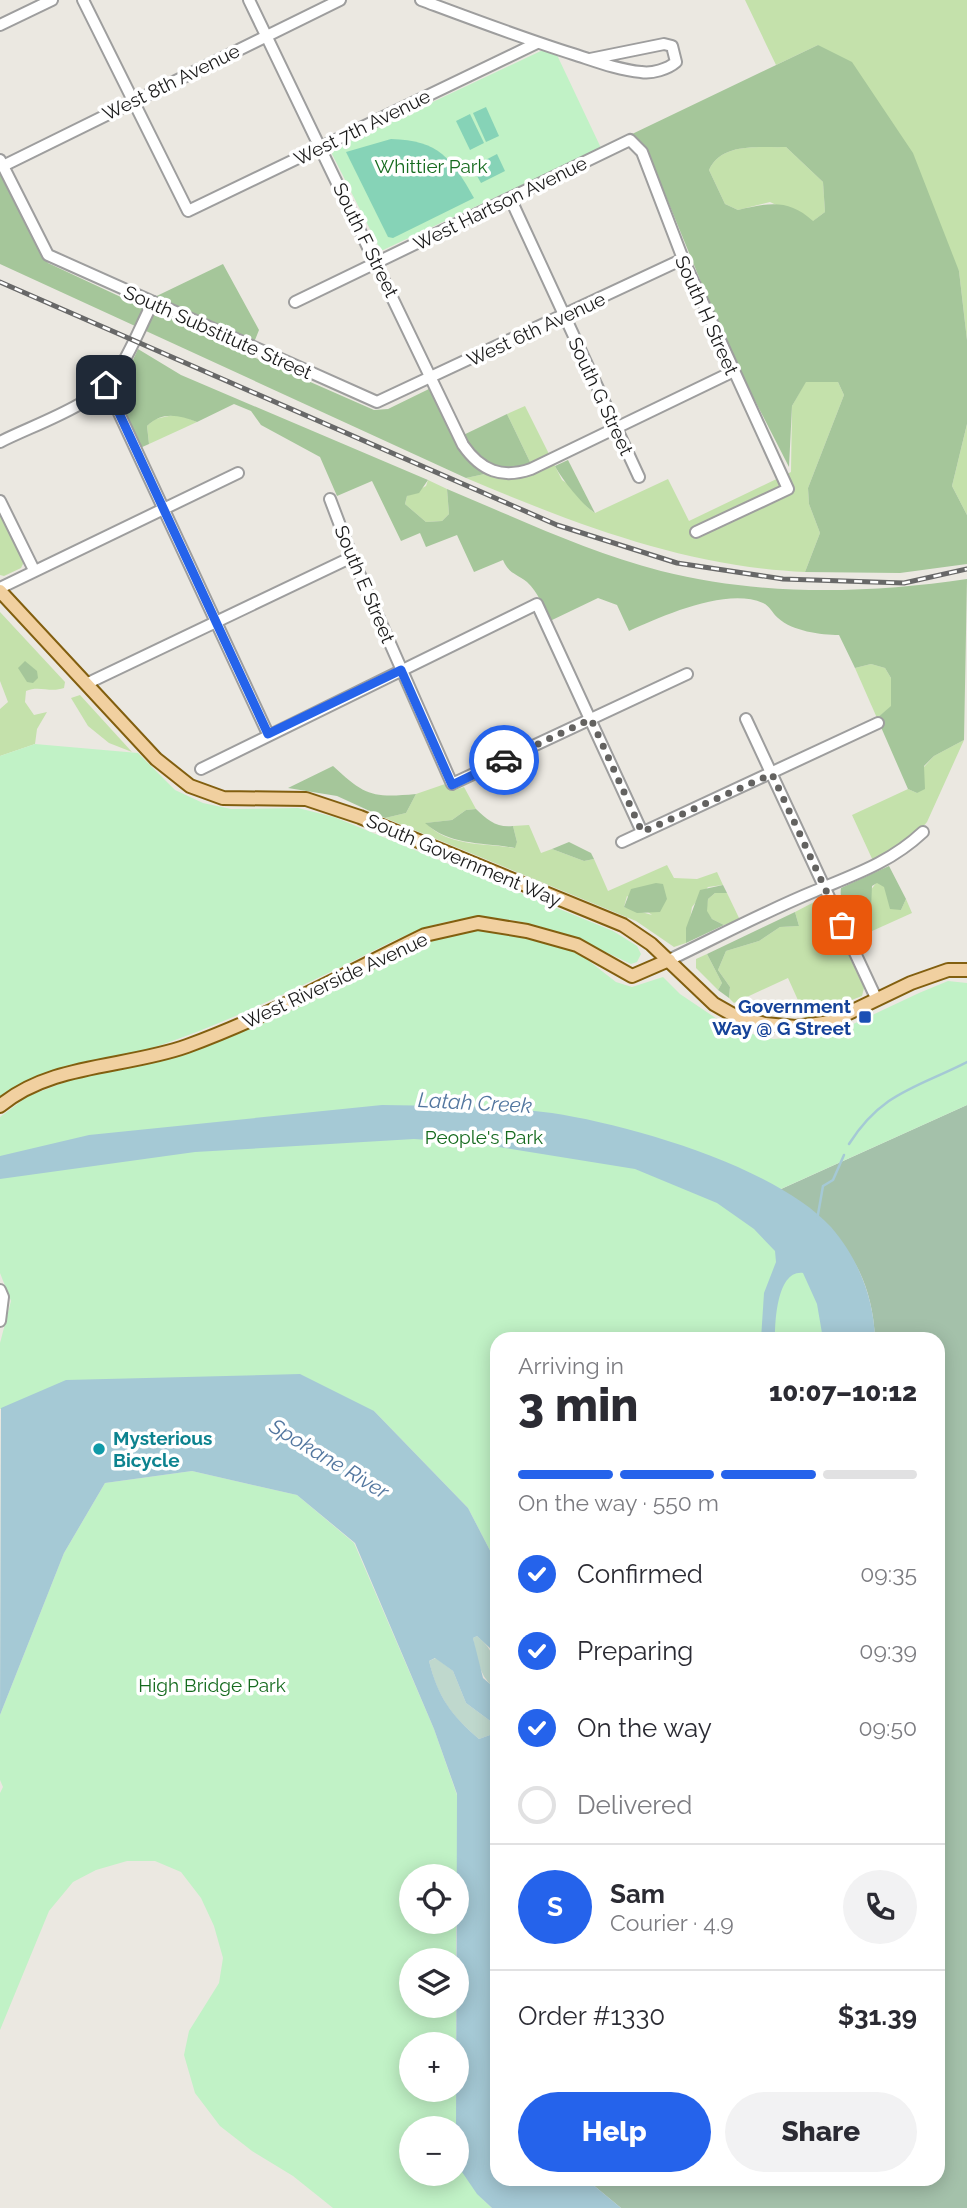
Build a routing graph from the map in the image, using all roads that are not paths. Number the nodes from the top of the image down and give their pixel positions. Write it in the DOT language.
graph roads {
  1 [pos="52,0"];
  2 [pos="83,0"];
  3 [pos="249,0"];
  4 [pos="340,0"];
  5 [pos="421,0"];
  6 [pos="0,25"];
  7 [pos="266,35"];
  8 [pos="537,43"];
  9 [pos="590,59"];
  10 [pos="133,100"];
  11 [pos="629,140"];
  12 [pos="321,146"];
  13 [pos="2,163"];
  14 [pos="511,200"];
  15 [pos="682,259"];
  16 [pos="377,262"];
  17 [pos="153,302"];
  18 [pos="295,302"];
  19 [pos="563,316"];
  20 [pos="732,372"];
  21 [pos="433,378"];
  22 [pos="106,385"];
  23 [pos="389,398"];
  24 [pos="616,427"];
  25 [pos="0,442"];
  26 [pos="238,473"];
  27 [pos="639,477"];
  28 [pos="330,499"];
  29 [pos="0,501"];
  30 [pos="164,508"];
  31 [pos="695,532"];
  32 [pos="352,557"];
  33 [pos="34,570"];
  34 [pos="0,590"];
  35 [pos="217,624"];
  36 [pos="401,670"];
  37 [pos="687,674"];
  38 [pos="86,684"];
  39 [pos="591,719"];
  40 [pos="746,719"];
  41 [pos="878,723"];
  42 [pos="268,734"];
  43 [pos="201,769"];
  44 [pos="772,774"];
  45 [pos="642,832"];
  46 [pos="923,832"];
  47 [pos="622,842"];
  48 [pos="825,888"];
  49 [pos="669,961"];
  50 [pos="967,970"];
  51 [pos="877,1000"];
  52 [pos="0,1106"];
  53 [pos="0,1290"];
  54 [pos="0,1321"];
  1 -- 6 [label="street"];
  2 -- 10 [label="street"];
  3 -- 7 [label="street, South F Street"];
  4 -- 7 [label="street, West 8th Avenue"];
  5 -- 8 [label="street"];
  7 -- 10 [label="street, West 8th Avenue"];
  7 -- 12 [label="street, South F Street"];
  8 -- 9 [label="street"];
  8 -- 12 [label="street, West 7th Avenue"];
  9 -- 9 [label="street"];
  10 -- 12 [label="street, West 7th Avenue"];
  10 -- 13 [label="street, West 8th Avenue"];
  11 -- 14 [label="street, West Hartson Avenue"];
  11 -- 15 [label="street, South H Street"];
  12 -- 16 [label="street, South F Street"];
  13 -- 17 [label="street, South Substitute Street"];
  14 -- 16 [label="street, West Hartson Avenue"];
  14 -- 19 [label="street, South G Street"];
  15 -- 19 [label="street, West 6th Avenue"];
  15 -- 20 [label="street, South H Street"];
  16 -- 18 [label="street, West Hartson Avenue"];
  16 -- 21 [label="street, South F Street"];
  17 -- 22 [label="street"];
  17 -- 23 [label="street, South Substitute Street"];
  19 -- 21 [label="street, West 6th Avenue"];
  19 -- 24 [label="street, South G Street"];
  20 -- 24 [label="street"];
  20 -- 31 [label="street, South H Street"];
  21 -- 23 [label="street, West 6th Avenue"];
  21 -- 24 [label="street, South F Street"];
  22 -- 25 [label="street"];
  22 -- 30 [label="street"];
  24 -- 27 [label="street, South G Street"];
  26 -- 30 [label="street"];
  28 -- 32 [label="street, South E Street"];
  29 -- 33 [label="street"];
  30 -- 33 [label="street"];
  30 -- 35 [label="street"];
  32 -- 35 [label="street"];
  32 -- 36 [label="street, South E Street"];
  33 -- 34 [label="street"];
  34 -- 38 [label="main road, South Government Way"];
  35 -- 38 [label="street"];
  35 -- 42 [label="street"];
  36 -- 39 [label="street"];
  36 -- 39 [label="street, South E Street"];
  36 -- 42 [label="street"];
  37 -- 39 [label="street"];
  38 -- 49 [label="main road, South Government Way"];
  39 -- 45 [label="street"];
  40 -- 44 [label="street"];
  41 -- 44 [label="street"];
  42 -- 43 [label="street"];
  44 -- 45 [label="street"];
  44 -- 48 [label="street"];
  45 -- 47 [label="street"];
  46 -- 48 [label="street"];
  48 -- 49 [label="street"];
  48 -- 51 [label="street"];
  49 -- 51 [label="main road, South Government Way"];
  49 -- 52 [label="main road, West Riverside Avenue"];
  50 -- 51 [label="main road, South Government Way"];
  53 -- 54 [label="street"];
}
